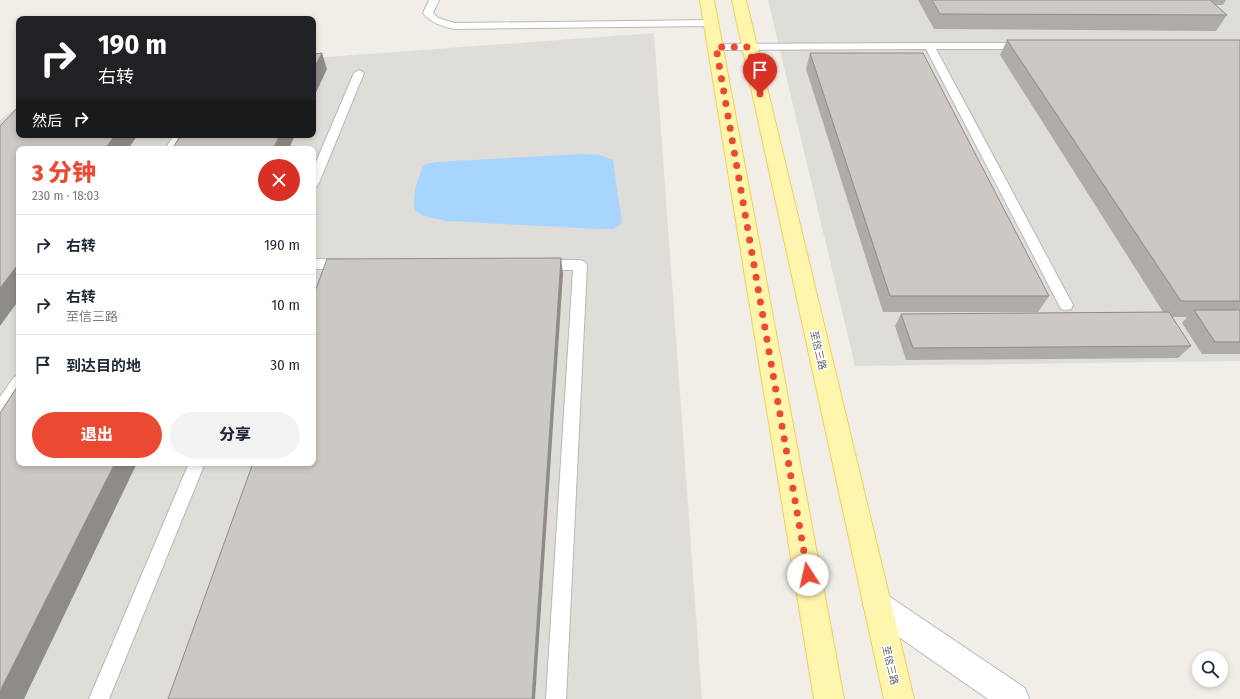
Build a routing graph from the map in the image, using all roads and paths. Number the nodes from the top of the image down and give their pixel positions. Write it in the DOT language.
graph roads {
  1 [pos="434,0"];
  2 [pos="707,0"];
  3 [pos="739,0"];
  4 [pos="711,23"];
  5 [pos="929,46"];
  6 [pos="1032,46"];
  7 [pos="716,47"];
  8 [pos="749,47"];
  9 [pos="359,73"];
  10 [pos="316,177"];
  11 [pos="316,264"];
  12 [pos="360,264"];
  13 [pos="525,265"];
  14 [pos="1066,305"];
  15 [pos="16,386"];
  16 [pos="0,410"];
  17 [pos="196,466"];
  18 [pos="877,605"];
  19 [pos="99,699"];
  20 [pos="556,699"];
  21 [pos="830,699"];
  22 [pos="899,699"];
  23 [pos="1014,699"];
  1 -- 4 [label="lane"];
  2 -- 4 [label="main road"];
  3 -- 8 [label="main road, 至信三路"];
  4 -- 7 [label="main road"];
  5 -- 6 [label="lane"];
  5 -- 8 [label="lane"];
  5 -- 14 [label="lane"];
  7 -- 8 [label="lane"];
  7 -- 21 [label="main road"];
  8 -- 18 [label="main road, 至信三路"];
  9 -- 10 [label="lane"];
  11 -- 12 [label="lane"];
  13 -- 20 [label="lane"];
  15 -- 16 [label="lane"];
  17 -- 19 [label="lane"];
  18 -- 22 [label="main road, 至信三路"];
  18 -- 23 [label="main road"];
}
